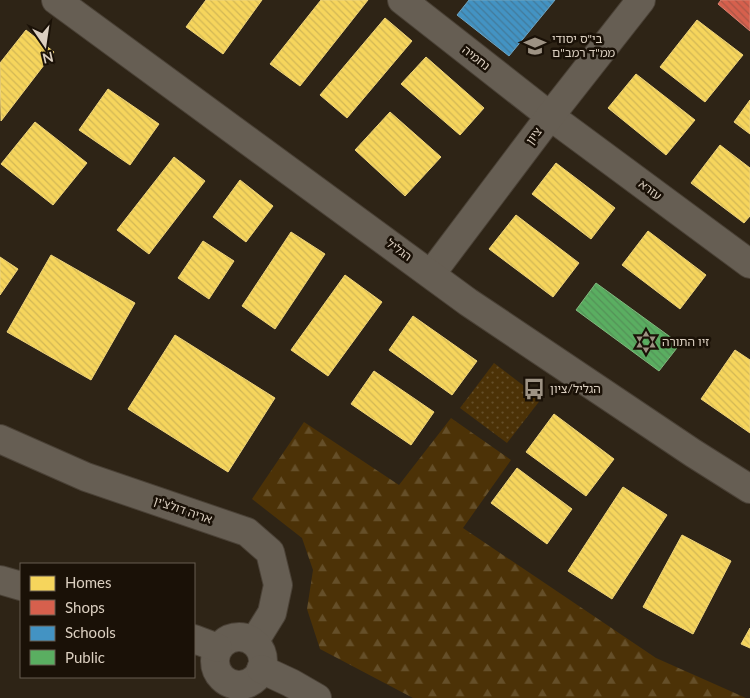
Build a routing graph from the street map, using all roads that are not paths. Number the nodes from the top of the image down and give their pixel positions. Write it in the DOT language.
graph roads {
  1 [pos="56,0"];
  2 [pos="402,0"];
  3 [pos="641,0"];
  4 [pos="550,116"];
  5 [pos="750,264"];
  6 [pos="431,274"];
  7 [pos="0,440"];
  8 [pos="750,489"];
  9 [pos="0,580"];
  10 [pos="20,586"];
  11 [pos="254,642"];
  12 [pos="206,643"];
  13 [pos="261,670"];
  14 [pos="317,698"];
  1 -- 6 [label="street, הגליל"];
  2 -- 4 [label="street, נחמיה"];
  3 -- 4 [label="street, ציון"];
  4 -- 5 [label="street, עזרא"];
  4 -- 6 [label="street, ציון"];
  6 -- 8 [label="street, הגליל"];
  7 -- 11 [label="street, אריה דולצ'ין"];
  9 -- 10 [label="street"];
  11 -- 12 [label="street"];
  11 -- 13 [label="street"];
  12 -- 13 [label="street"];
  13 -- 14 [label="street"];
}
